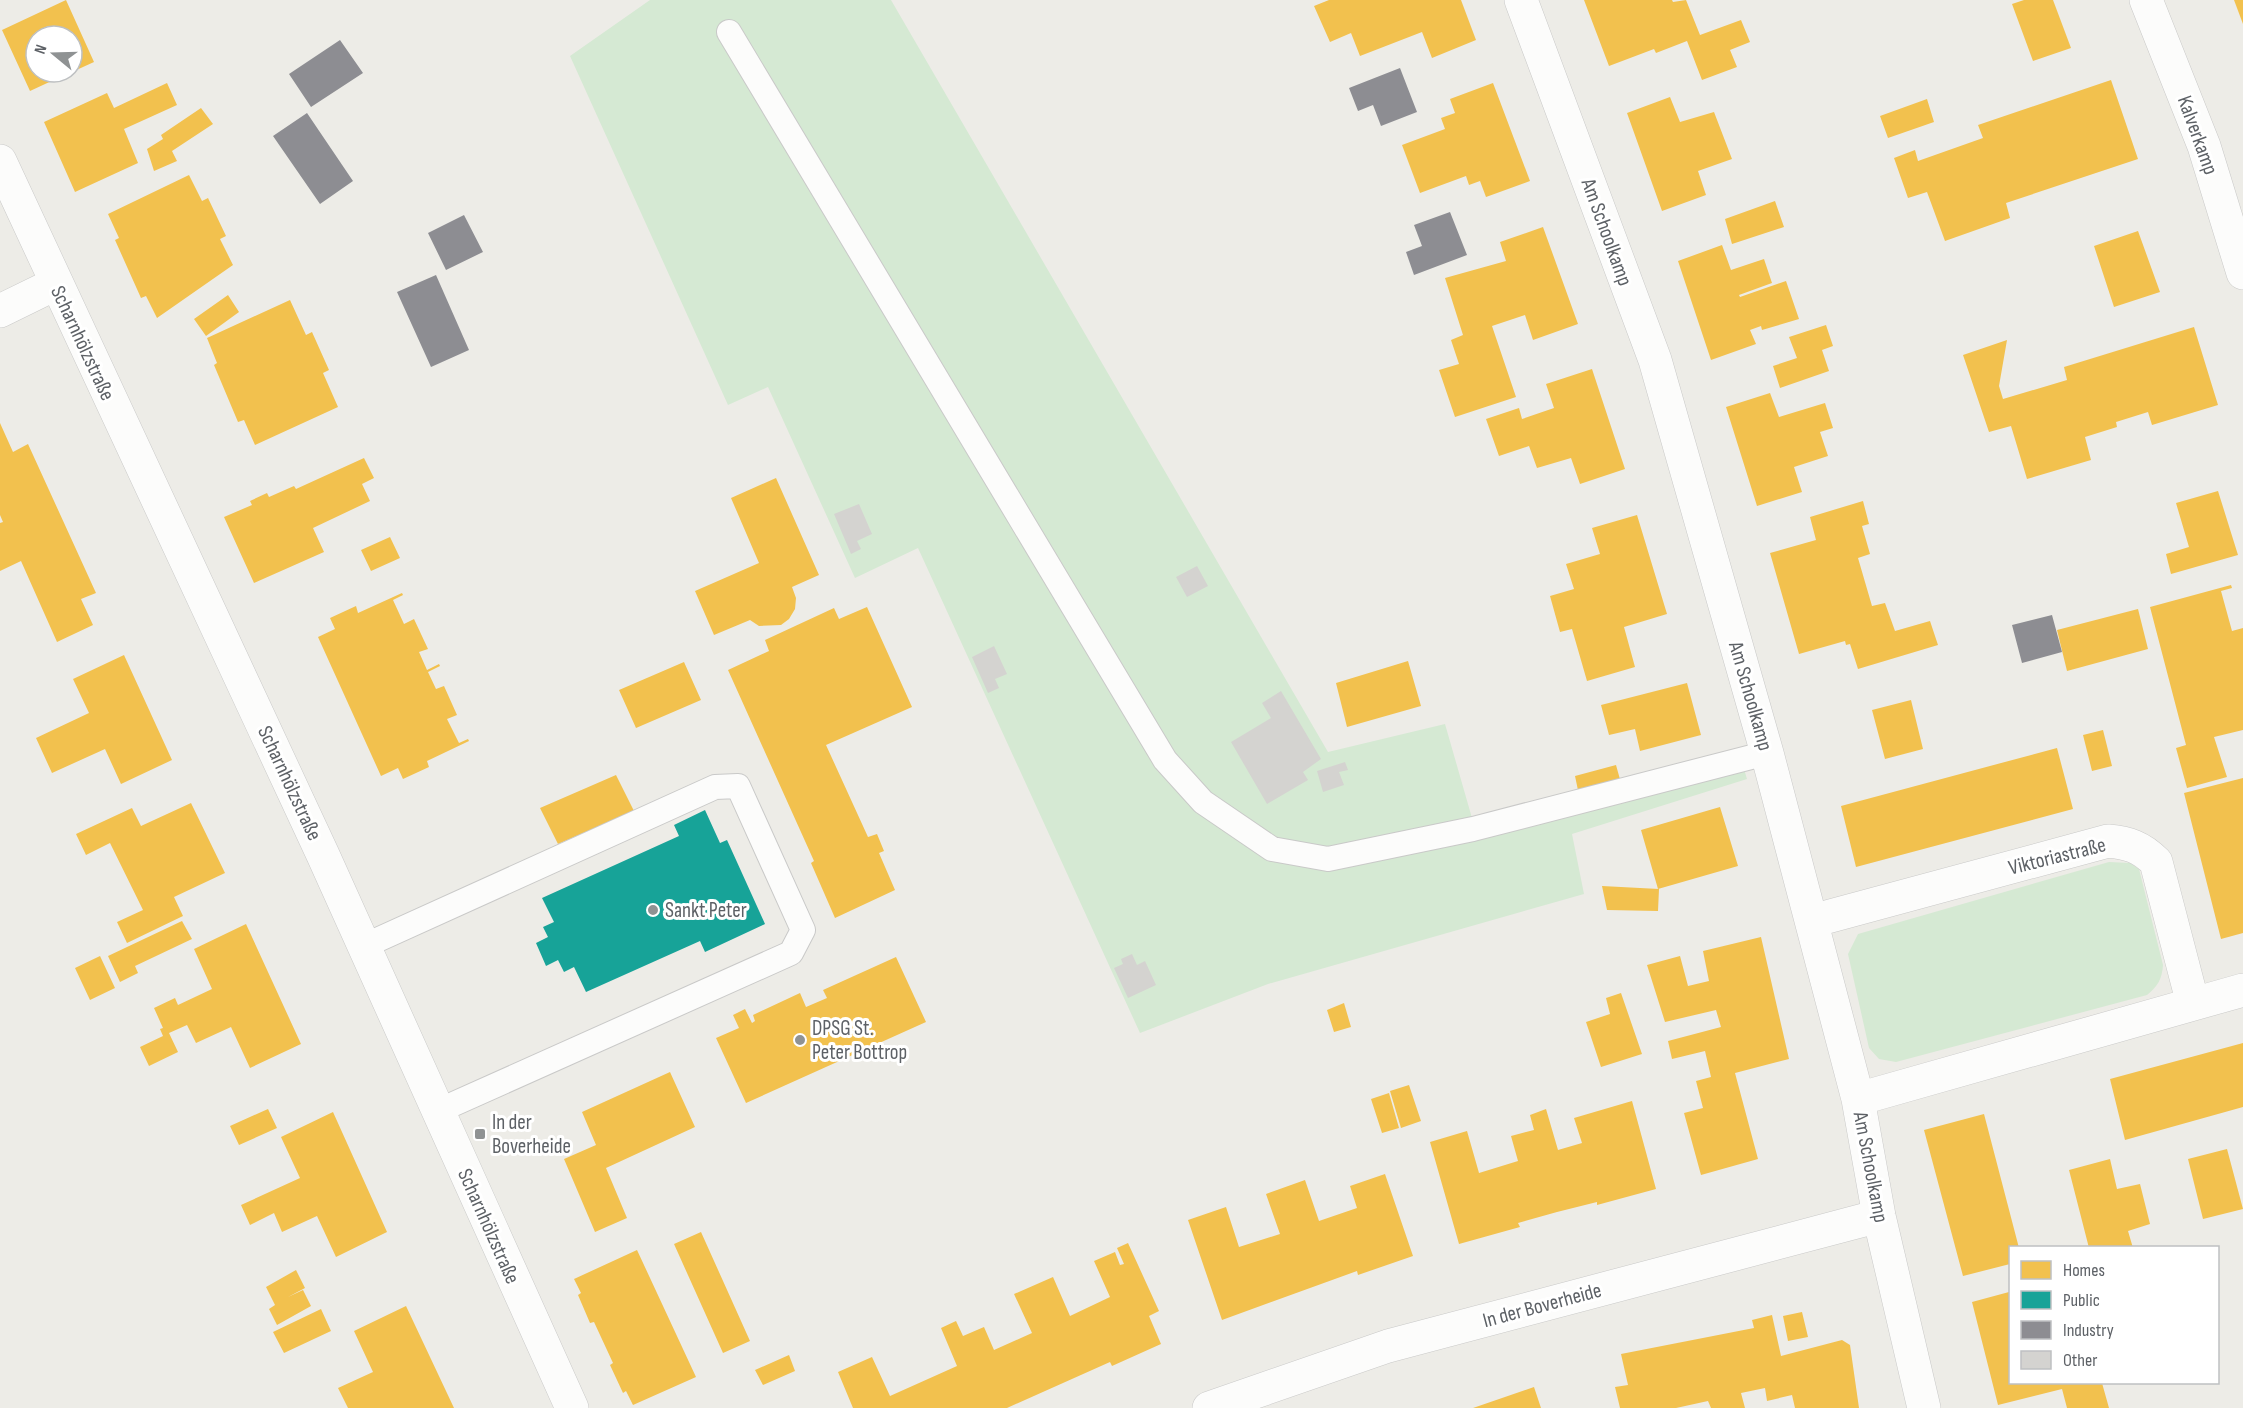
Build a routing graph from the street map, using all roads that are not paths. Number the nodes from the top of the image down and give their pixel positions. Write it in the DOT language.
graph roads {
  1 [pos="1521,0"];
  2 [pos="2146,0"];
  3 [pos="729,32"];
  4 [pos="0,161"];
  5 [pos="2243,273"];
  6 [pos="55,284"];
  7 [pos="0,310"];
  8 [pos="1767,753"];
  9 [pos="1812,921"];
  10 [pos="364,946"];
  11 [pos="2243,990"];
  12 [pos="2193,1004"];
  13 [pos="1858,1099"];
  14 [pos="438,1111"];
  15 [pos="1879,1216"];
  16 [pos="572,1408"];
  17 [pos="1209,1408"];
  18 [pos="1924,1408"];
  1 -- 8 [label="street, Am Schoolkamp"];
  2 -- 5 [label="street, Kalverkamp"];
  3 -- 8 [label="lane"];
  4 -- 6 [label="street, Scharnhölzstraße"];
  6 -- 7 [label="street"];
  6 -- 10 [label="street, Scharnhölzstraße"];
  8 -- 9 [label="street, Am Schoolkamp"];
  9 -- 12 [label="street, Viktoriastraße"];
  9 -- 13 [label="street, Am Schoolkamp"];
  10 -- 14 [label="street, Scharnhölzstraße"];
  10 -- 14 [label="lane"];
  11 -- 12 [label="street"];
  12 -- 13 [label="street"];
  13 -- 15 [label="street, Am Schoolkamp"];
  14 -- 16 [label="street, Scharnhölzstraße"];
  15 -- 17 [label="street, In der Boverheide"];
  15 -- 18 [label="street, Am Schoolkamp"];
}
